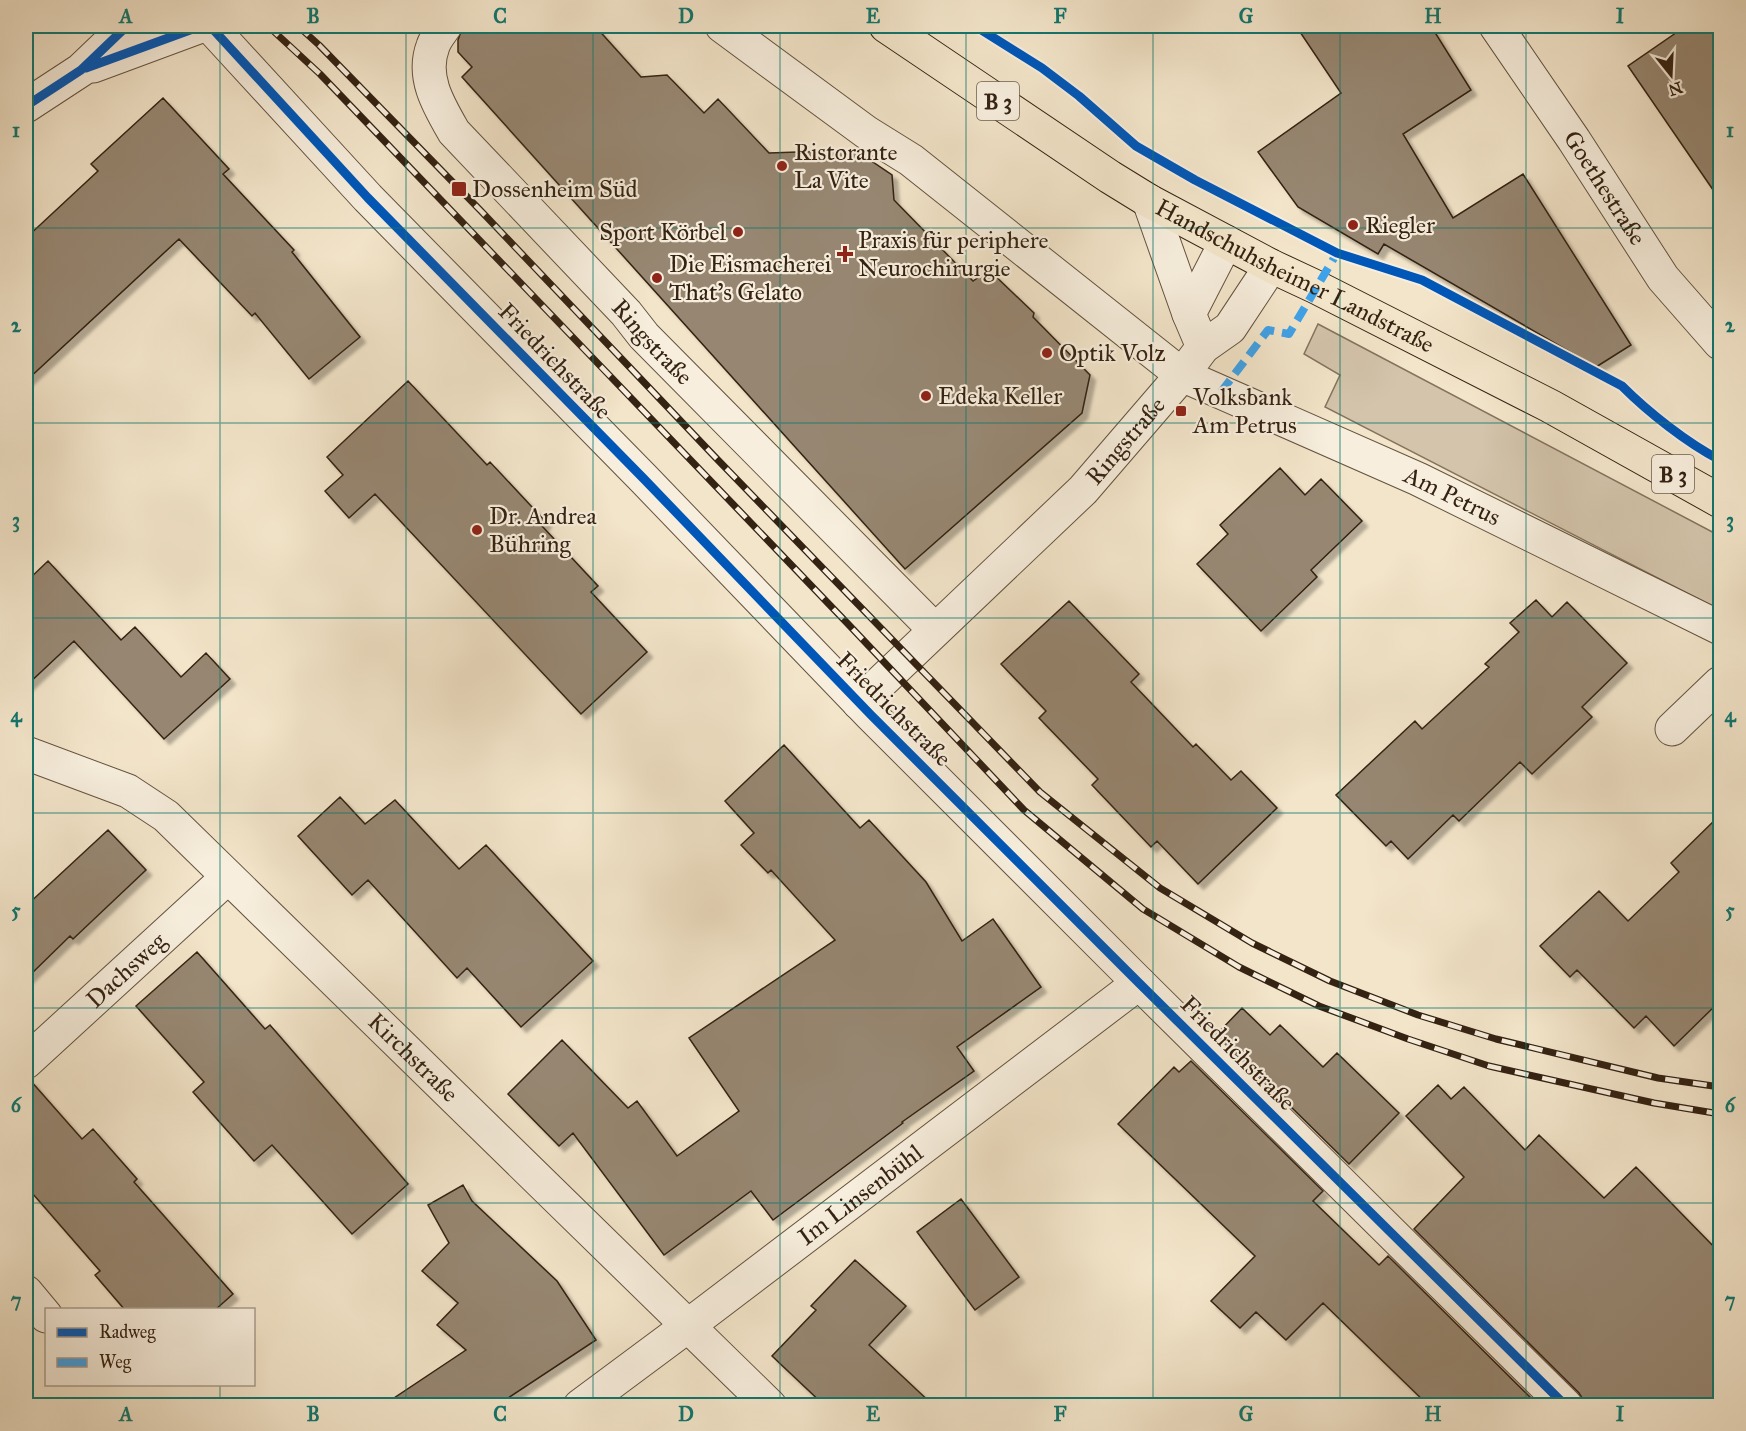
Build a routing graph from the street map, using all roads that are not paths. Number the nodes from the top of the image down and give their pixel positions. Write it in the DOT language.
graph roads {
  1 [pos="127,26"];
  2 [pos="201,26"];
  3 [pos="210,26"];
  4 [pos="445,26"];
  5 [pos="722,26"];
  6 [pos="886,26"];
  7 [pos="1497,26"];
  8 [pos="81,70"];
  9 [pos="26,106"];
  10 [pos="1149,201"];
  11 [pos="1226,242"];
  12 [pos="1271,266"];
  13 [pos="1189,314"];
  14 [pos="1720,343"];
  15 [pos="1203,348"];
  16 [pos="1182,375"];
  17 [pos="1720,501"];
  18 [pos="1720,628"];
  19 [pos="935,630"];
  20 [pos="1720,683"];
  21 [pos="859,703"];
  22 [pos="1671,729"];
  23 [pos="26,753"];
  24 [pos="228,877"];
  25 [pos="1139,983"];
  26 [pos="26,1062"];
  27 [pos="26,1292"];
  28 [pos="45,1315"];
  29 [pos="689,1325"];
  30 [pos="580,1406"];
  31 [pos="770,1406"];
  32 [pos="1566,1406"];
  1 -- 8 [label="street"];
  2 -- 8 [label="street"];
  3 -- 21 [label="street, Friedrichstraße"];
  4 -- 19 [label="street, Ringstraße"];
  5 -- 16 [label="street, Ringstraße"];
  6 -- 10 [label="main road, Handschuhsheimer Landstraße / B 3"];
  7 -- 14 [label="street, Goethestraße"];
  8 -- 9 [label="street"];
  10 -- 11 [label="main road, Handschuhsheimer Landstraße / B 3"];
  10 -- 13 [label="street"];
  11 -- 12 [label="main road, Handschuhsheimer Landstraße / B 3"];
  11 -- 13 [label="street"];
  12 -- 15 [label="street, Ringstraße"];
  12 -- 17 [label="main road, Handschuhsheimer Landstraße / B 3"];
  13 -- 15 [label="street"];
  15 -- 16 [label="street, Ringstraße"];
  16 -- 18 [label="street, Am Petrus"];
  16 -- 19 [label="street, Ringstraße"];
  19 -- 21 [label="street, Ringstraße"];
  20 -- 22 [label="street"];
  21 -- 25 [label="street, Friedrichstraße"];
  23 -- 24 [label="street, Kirchstraße"];
  24 -- 26 [label="street, Dachsweg"];
  24 -- 29 [label="street, Kirchstraße"];
  25 -- 29 [label="street, Im Linsenbühl"];
  25 -- 32 [label="street, Friedrichstraße"];
  27 -- 28 [label="street"];
  29 -- 30 [label="street, Im Linsenbühl"];
  29 -- 31 [label="street, Kirchstraße"];
}
